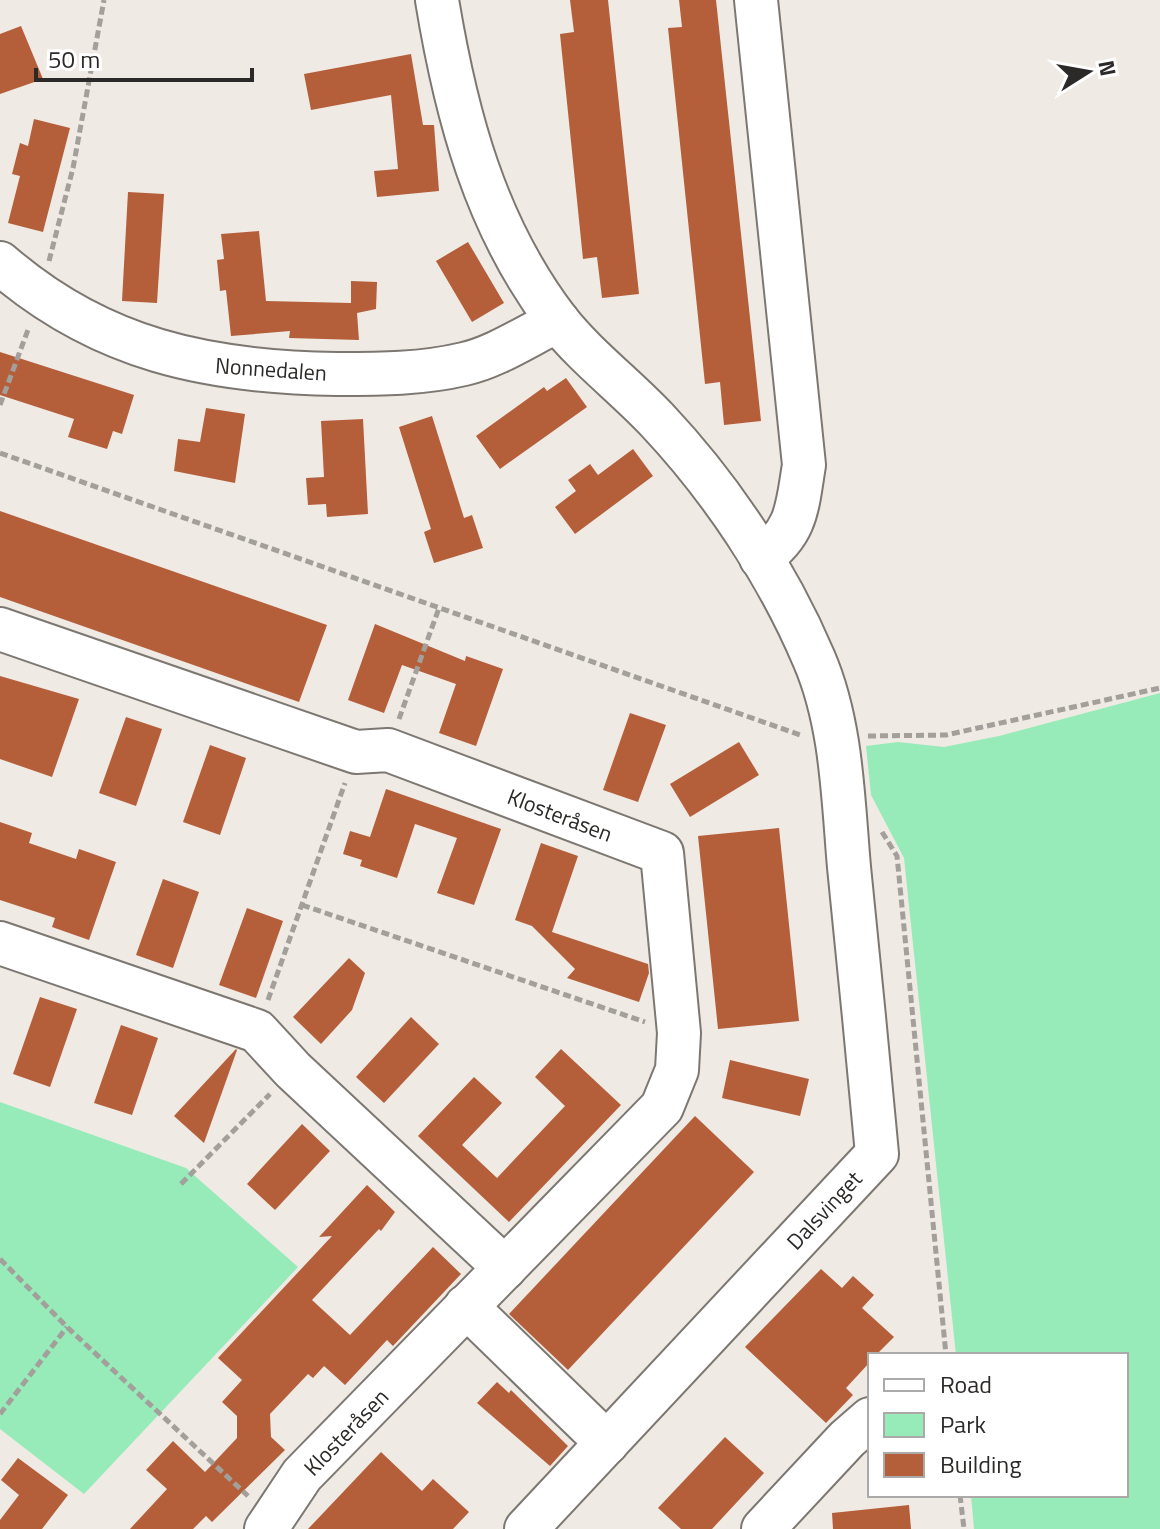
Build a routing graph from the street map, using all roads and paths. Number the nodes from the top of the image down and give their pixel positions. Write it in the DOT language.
graph roads {
  1 [pos="104,0"];
  2 [pos="437,0"];
  3 [pos="756,0"];
  4 [pos="0,263"];
  5 [pos="40,298"];
  6 [pos="558,321"];
  7 [pos="0,405"];
  8 [pos="0,453"];
  9 [pos="761,558"];
  10 [pos="439,608"];
  11 [pos="0,629"];
  12 [pos="1160,688"];
  13 [pos="848,742"];
  14 [pos="372,751"];
  15 [pos="874,819"];
  16 [pos="302,905"];
  17 [pos="0,943"];
  18 [pos="257,1031"];
  19 [pos="679,1033"];
  20 [pos="293,1070"];
  21 [pos="181,1184"];
  22 [pos="0,1259"];
  23 [pos="505,1268"];
  24 [pos="466,1306"];
  25 [pos="67,1327"];
  26 [pos="946,1353"];
  27 [pos="0,1414"];
  28 [pos="868,1421"];
  29 [pos="607,1443"];
  30 [pos="960,1497"];
  31 [pos="782,1522"];
  32 [pos="270,1525"];
  33 [pos="526,1529"];
  34 [pos="964,1529"];
  1 -- 5 [label="path"];
  2 -- 6 [label="street"];
  3 -- 9 [label="street"];
  4 -- 5 [label="street, Nonnedalen"];
  5 -- 6 [label="street, Nonnedalen"];
  5 -- 7 [label="path"];
  6 -- 9 [label="street"];
  8 -- 10 [label="path"];
  9 -- 13 [label="street"];
  10 -- 13 [label="path"];
  10 -- 14 [label="path"];
  11 -- 14 [label="street, Klosteråsen"];
  12 -- 13 [label="path"];
  13 -- 29 [label="street, Dalsvinget"];
  14 -- 16 [label="path"];
  14 -- 19 [label="street, Klosteråsen"];
  15 -- 26 [label="path"];
  16 -- 18 [label="path"];
  16 -- 19 [label="path"];
  17 -- 18 [label="street"];
  18 -- 20 [label="street"];
  19 -- 23 [label="street, Klosteråsen"];
  20 -- 21 [label="path"];
  20 -- 23 [label="street"];
  22 -- 25 [label="path"];
  23 -- 24 [label="street, Klosteråsen"];
  24 -- 29 [label="street"];
  24 -- 32 [label="street, Klosteråsen"];
  25 -- 27 [label="path"];
  25 -- 32 [label="path"];
  28 -- 31 [label="street"];
  29 -- 33 [label="street, Dalsvinget"];
  30 -- 34 [label="path"];
}
